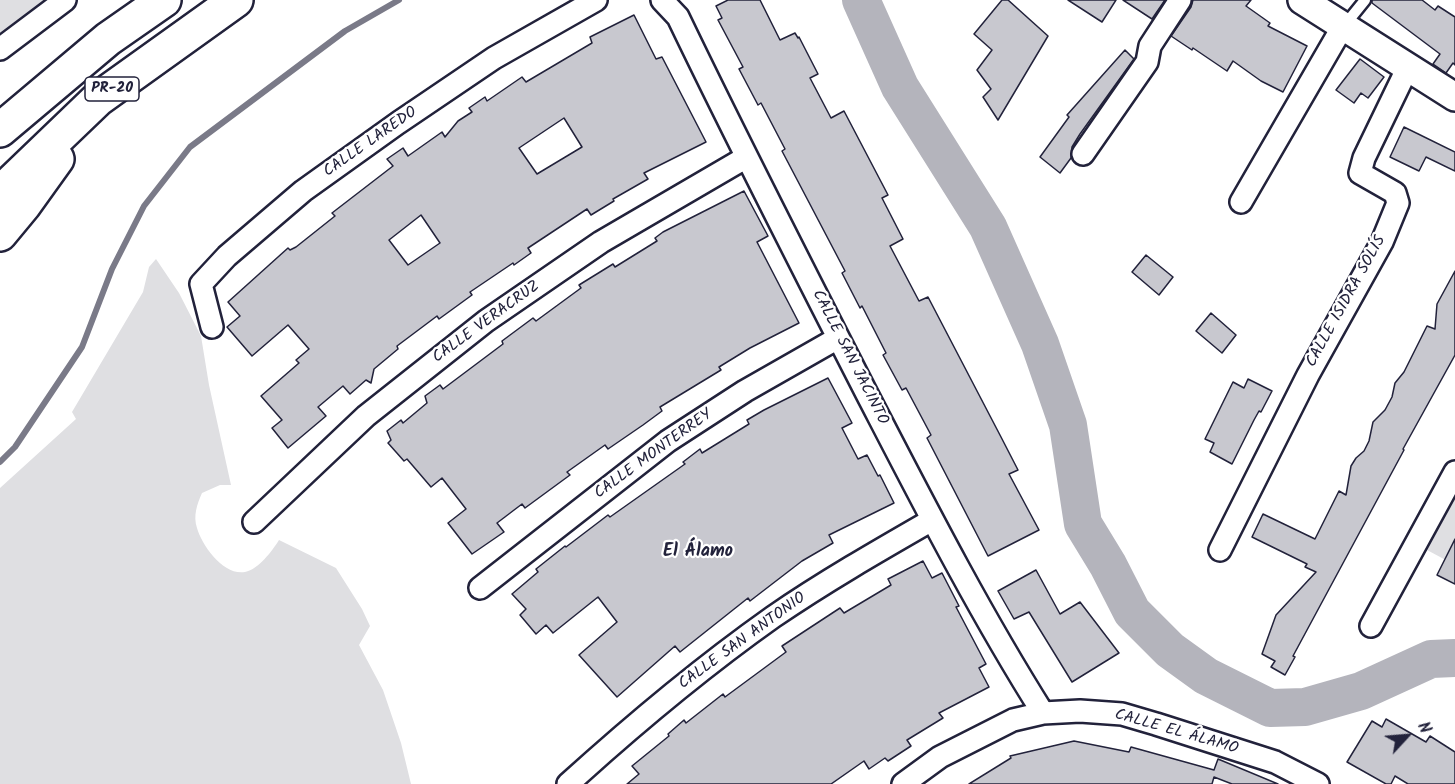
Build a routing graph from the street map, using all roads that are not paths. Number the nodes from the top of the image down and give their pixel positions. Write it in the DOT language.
graph roads {
  1 [pos="65,0"];
  2 [pos="164,0"];
  3 [pos="236,0"];
  4 [pos="596,0"];
  5 [pos="663,0"];
  6 [pos="1180,0"];
  7 [pos="1302,0"];
  8 [pos="1365,0"];
  9 [pos="1343,26"];
  10 [pos="0,49"];
  11 [pos="1408,67"];
  12 [pos="1455,97"];
  13 [pos="98,99"];
  14 [pos="0,130"];
  15 [pos="1083,154"];
  16 [pos="745,158"];
  17 [pos="0,193"];
  18 [pos="1241,202"];
  19 [pos="0,234"];
  20 [pos="212,327"];
  21 [pos="838,338"];
  22 [pos="1455,472"];
  23 [pos="932,520"];
  24 [pos="254,522"];
  25 [pos="1220,550"];
  26 [pos="480,588"];
  27 [pos="1371,626"];
  28 [pos="1043,713"];
  29 [pos="568,784"];
  30 [pos="903,784"];
  31 [pos="1318,784"];
  1 -- 10 [label="street"];
  2 -- 14 [label="highway, PR-20"];
  3 -- 13 [label="highway, PR-20"];
  4 -- 20 [label="street, CALLE LAREDO"];
  5 -- 16 [label="street, CALLE SAN JACINTO"];
  6 -- 15 [label="street"];
  7 -- 9 [label="street"];
  8 -- 9 [label="lane"];
  9 -- 11 [label="street"];
  9 -- 18 [label="street"];
  11 -- 12 [label="street"];
  11 -- 25 [label="street, CALLE ISIDRA SOLÍS"];
  13 -- 17 [label="highway, PR-20"];
  13 -- 19 [label="highway"];
  16 -- 21 [label="street, CALLE SAN JACINTO"];
  16 -- 24 [label="street, CALLE VERACRUZ"];
  21 -- 23 [label="street, CALLE SAN JACINTO"];
  21 -- 26 [label="street, CALLE MONTERREY"];
  22 -- 27 [label="street"];
  23 -- 28 [label="street, CALLE SAN JACINTO"];
  23 -- 29 [label="street, CALLE SAN ANTONIO"];
  28 -- 30 [label="street, CALLE EL ÁLAMO"];
  28 -- 31 [label="street, CALLE EL ÁLAMO"];
}
